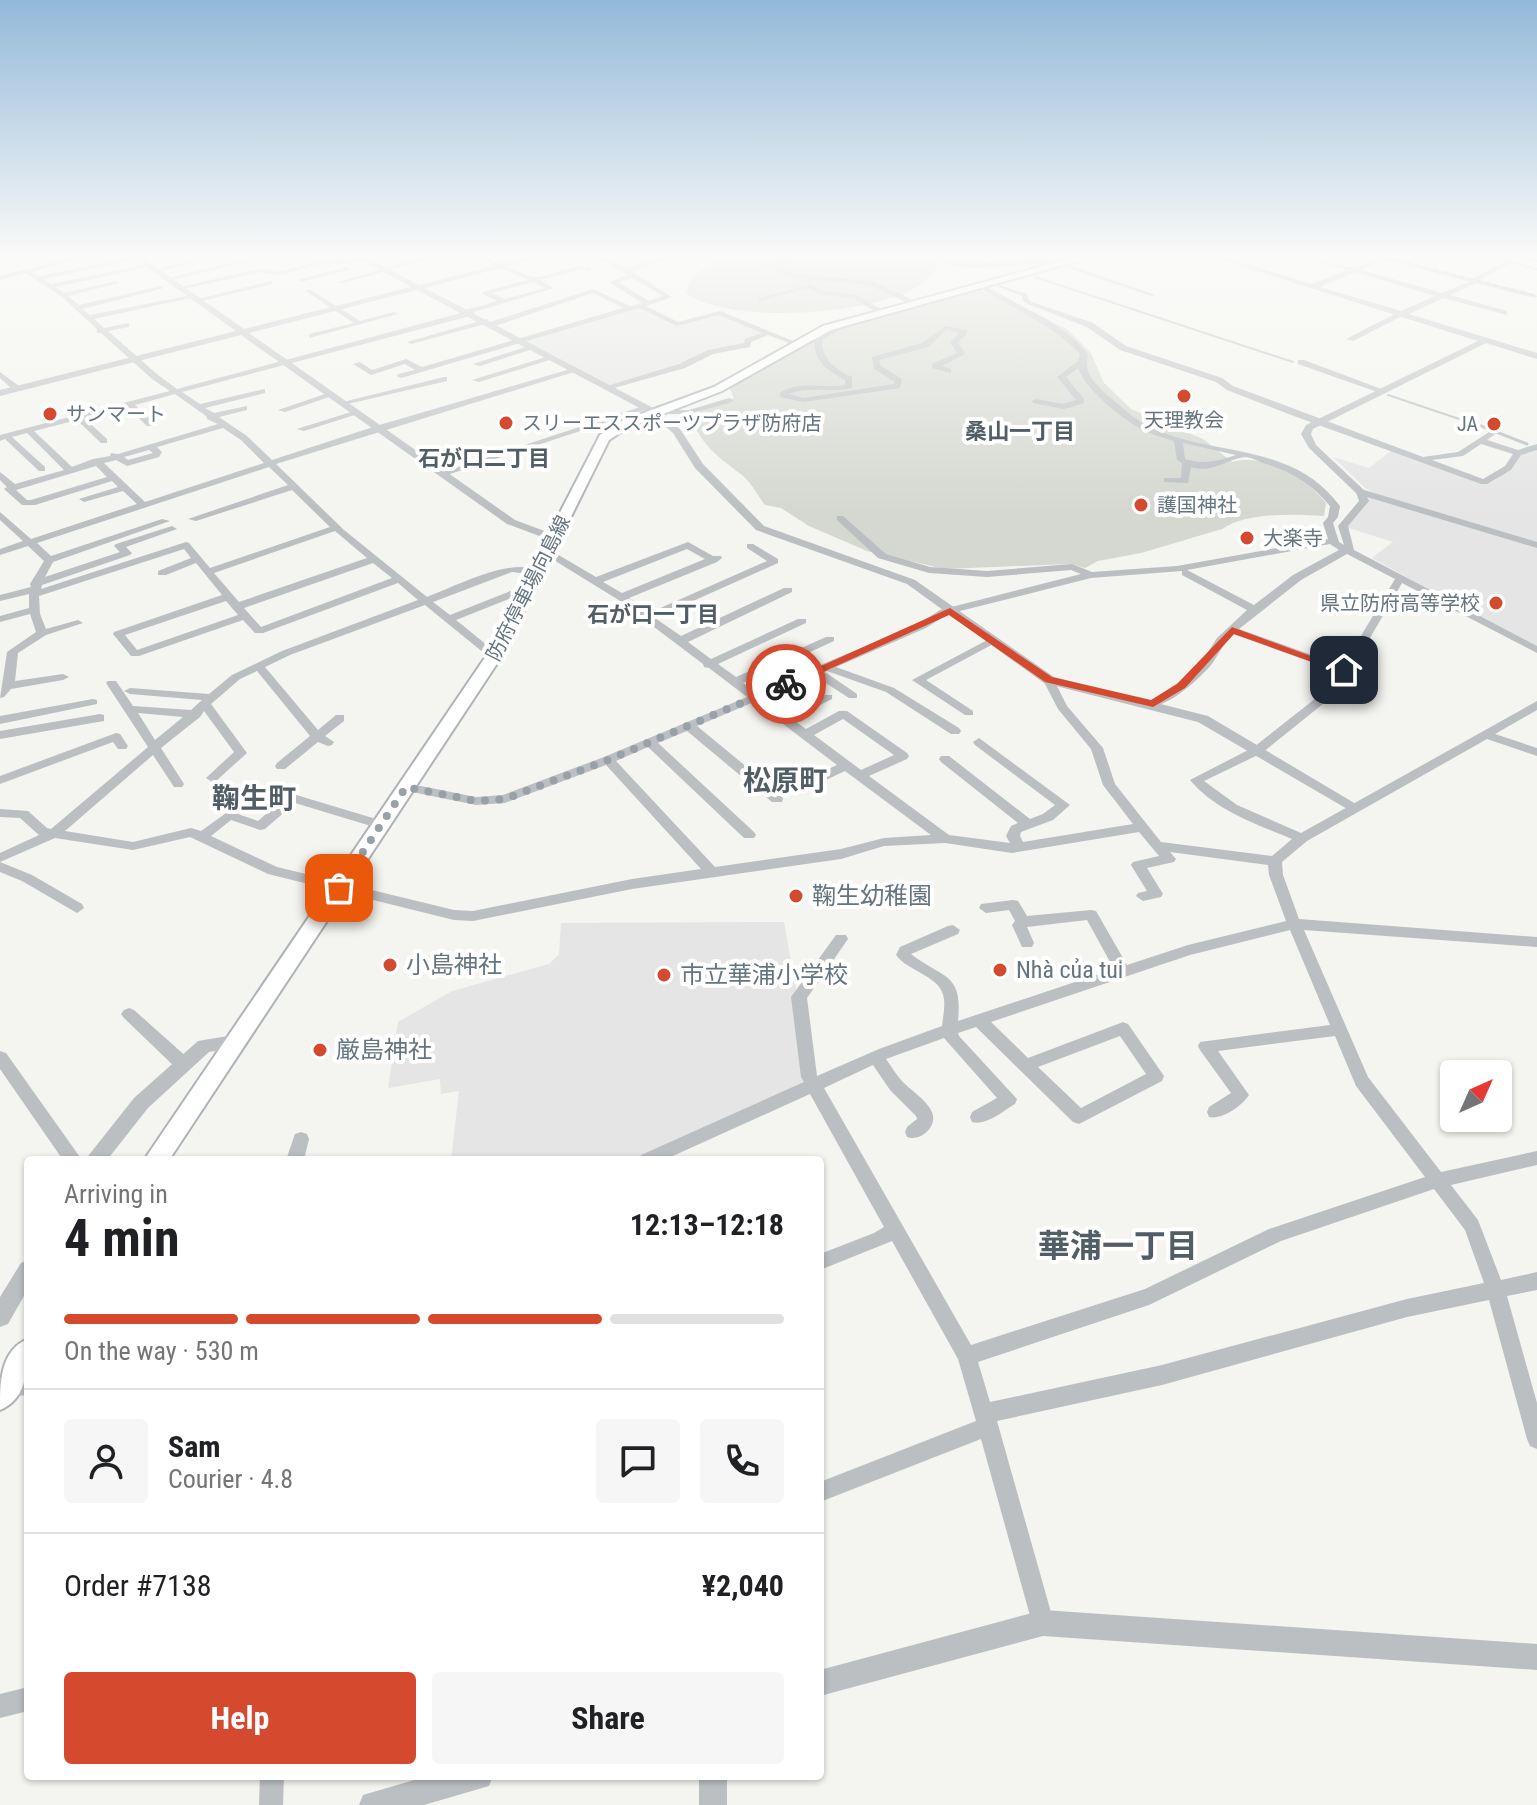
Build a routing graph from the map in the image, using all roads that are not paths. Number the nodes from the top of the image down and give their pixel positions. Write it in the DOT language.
graph roads {
  1 [pos="115,342"];
  2 [pos="191,342"];
  3 [pos="256,342"];
  4 [pos="358,342"];
  5 [pos="499,342"];
  6 [pos="504,342"];
  7 [pos="525,342"];
  8 [pos="748,342"];
  9 [pos="797,342"];
  10 [pos="818,342"];
  11 [pos="928,342"];
  12 [pos="954,342"];
  13 [pos="1074,342"];
  14 [pos="1112,342"];
  15 [pos="1481,342"];
  16 [pos="1493,342"];
  17 [pos="535,347"];
  18 [pos="1537,356"];
  19 [pos="134,357"];
  20 [pos="433,358"];
  21 [pos="552,358"];
  22 [pos="284,362"];
  23 [pos="1301,362"];
  24 [pos="1081,363"];
  25 [pos="357,364"];
  26 [pos="477,364"];
  27 [pos="419,369"];
  28 [pos="571,370"];
  29 [pos="948,371"];
  30 [pos="0,374"];
  31 [pos="401,376"];
  32 [pos="444,379"];
  33 [pos="476,380"];
  34 [pos="16,388"];
  35 [pos="610,388"];
  36 [pos="1380,390"];
  37 [pos="174,391"];
  38 [pos="262,391"];
  39 [pos="1,393"];
  40 [pos="331,395"];
  41 [pos="729,400"];
  42 [pos="1036,401"];
  43 [pos="128,403"];
  44 [pos="343,403"];
  45 [pos="199,407"];
  46 [pos="244,408"];
  47 [pos="282,410"];
  48 [pos="650,410"];
  49 [pos="357,413"];
  50 [pos="78,417"];
  51 [pos="210,417"];
  52 [pos="1317,421"];
  53 [pos="150,424"];
  54 [pos="223,425"];
  55 [pos="379,428"];
  56 [pos="301,429"];
  57 [pos="28,430"];
  58 [pos="1494,432"];
  59 [pos="3,437"];
  60 [pos="1178,440"];
  61 [pos="104,441"];
  62 [pos="1480,441"];
  63 [pos="1537,447"];
  64 [pos="1518,453"];
  65 [pos="1244,456"];
  66 [pos="1427,458"];
  67 [pos="96,461"];
  68 [pos="1187,462"];
  69 [pos="270,464"];
  70 [pos="42,469"];
  71 [pos="70,470"];
  72 [pos="444,473"];
  73 [pos="112,478"];
  74 [pos="2,479"];
  75 [pos="1167,480"];
  76 [pos="292,487"];
  77 [pos="14,488"];
  78 [pos="123,488"];
  79 [pos="1361,492"];
  80 [pos="84,499"];
  81 [pos="142,504"];
  82 [pos="0,515"];
  83 [pos="840,518"];
  84 [pos="193,519"];
  85 [pos="338,527"];
  86 [pos="28,540"];
  87 [pos="1333,541"];
  88 [pos="550,545"];
  89 [pos="1537,545"];
  90 [pos="750,546"];
  91 [pos="1347,550"];
  92 [pos="0,552"];
  93 [pos="198,559"];
  94 [pos="375,559"];
  95 [pos="49,560"];
  96 [pos="210,571"];
  97 [pos="162,573"];
  98 [pos="1186,573"];
  99 [pos="1091,575"];
  100 [pos="1401,577"];
  101 [pos="400,579"];
  102 [pos="533,579"];
  103 [pos="598,580"];
  104 [pos="34,589"];
  105 [pos="788,590"];
  106 [pos="227,597"];
  107 [pos="621,597"];
  108 [pos="0,598"];
  109 [pos="426,600"];
  110 [pos="236,607"];
  111 [pos="32,610"];
  112 [pos="1255,610"];
  113 [pos="950,611"];
  114 [pos="245,616"];
  115 [pos="648,617"];
  116 [pos="0,619"];
  117 [pos="448,619"];
  118 [pos="802,621"];
  119 [pos="78,623"];
  120 [pos="1232,630"];
  121 [pos="42,633"];
  122 [pos="830,639"];
  123 [pos="993,640"];
  124 [pos="680,641"];
  125 [pos="1537,650"];
  126 [pos="6,652"];
  127 [pos="494,656"];
  128 [pos="708,665"];
  129 [pos="259,667"];
  130 [pos="821,669"];
  131 [pos="1344,670"];
  132 [pos="63,677"];
  133 [pos="1049,680"];
  134 [pos="735,682"];
  135 [pos="112,683"];
  136 [pos="4,690"];
  137 [pos="130,691"];
  138 [pos="853,696"];
  139 [pos="828,697"];
  140 [pos="754,698"];
  141 [pos="93,702"];
  142 [pos="1153,704"];
  143 [pos="1537,705"];
  144 [pos="206,706"];
  145 [pos="128,709"];
  146 [pos="969,713"];
  147 [pos="100,718"];
  148 [pos="340,718"];
  149 [pos="783,719"];
  150 [pos="0,720"];
  151 [pos="688,725"];
  152 [pos="955,731"];
  153 [pos="1485,734"];
  154 [pos="0,735"];
  155 [pos="805,735"];
  156 [pos="316,736"];
  157 [pos="328,742"];
  158 [pos="650,742"];
  159 [pos="979,742"];
  160 [pos="122,746"];
  161 [pos="1258,750"];
  162 [pos="154,751"];
  163 [pos="1537,752"];
  164 [pos="945,759"];
  165 [pos="608,760"];
  166 [pos="847,765"];
  167 [pos="281,766"];
  168 [pos="862,775"];
  169 [pos="212,778"];
  170 [pos="0,780"];
  171 [pos="811,782"];
  172 [pos="178,784"];
  173 [pos="406,787"];
  174 [pos="777,799"];
  175 [pos="1354,807"];
  176 [pos="0,813"];
  177 [pos="1028,824"];
  178 [pos="381,825"];
  179 [pos="1143,827"];
  180 [pos="55,833"];
  181 [pos="749,835"];
  182 [pos="202,837"];
  183 [pos="1302,838"];
  184 [pos="945,839"];
  185 [pos="1157,846"];
  186 [pos="1019,847"];
  187 [pos="0,858"];
  188 [pos="1275,861"];
  189 [pos="0,867"];
  190 [pos="712,873"];
  191 [pos="339,888"];
  192 [pos="1143,896"];
  193 [pos="77,908"];
  194 [pos="986,908"];
  195 [pos="1023,922"];
  196 [pos="1294,924"];
  197 [pos="953,930"];
  198 [pos="841,939"];
  199 [pos="1537,942"];
  200 [pos="1027,943"];
  201 [pos="1123,971"];
  202 [pos="129,1014"];
  203 [pos="979,1020"];
  204 [pos="948,1030"];
  205 [pos="1338,1030"];
  206 [pos="234,1042"];
  207 [pos="0,1057"];
  208 [pos="876,1057"];
  209 [pos="183,1064"];
  210 [pos="1026,1065"];
  211 [pos="813,1085"];
  212 [pos="1215,1112"];
  213 [pos="978,1117"];
  214 [pos="913,1132"];
  215 [pos="301,1139"];
  216 [pos="70,1156"];
  217 [pos="98,1156"];
  218 [pos="159,1156"];
  219 [pos="296,1156"];
  220 [pos="656,1156"];
  221 [pos="1537,1158"];
  222 [pos="1438,1180"];
  223 [pos="896,1229"];
  224 [pos="824,1260"];
  225 [pos="24,1277"];
  226 [pos="1537,1281"];
  227 [pos="1496,1291"];
  228 [pos="0,1317"];
  229 [pos="967,1356"];
  230 [pos="24,1359"];
  231 [pos="8,1389"];
  232 [pos="988,1420"];
  233 [pos="1537,1439"];
  234 [pos="824,1490"];
  235 [pos="1043,1623"];
  236 [pos="1537,1657"];
  237 [pos="824,1682"];
  238 [pos="24,1700"];
  239 [pos="0,1706"];
  240 [pos="272,1780"];
  241 [pos="464,1780"];
  242 [pos="713,1780"];
  243 [pos="271,1805"];
  244 [pos="373,1805"];
  245 [pos="713,1805"];
  1 -- 19 [label="street"];
  2 -- 19 [label="street"];
  3 -- 22 [label="street"];
  4 -- 22 [label="street"];
  5 -- 20 [label="street"];
  6 -- 27 [label="street"];
  7 -- 17 [label="street"];
  8 -- 35 [label="street"];
  9 -- 48 [label="main road, 防府停車場向島線"];
  10 -- 11 [label="street"];
  12 -- 29 [label="street"];
  13 -- 24 [label="street"];
  14 -- 52 [label="street"];
  15 -- 36 [label="street"];
  16 -- 18 [label="street"];
  17 -- 21 [label="street"];
  17 -- 26 [label="street"];
  19 -- 34 [label="street"];
  19 -- 37 [label="street"];
  21 -- 28 [label="street"];
  21 -- 33 [label="street"];
  22 -- 37 [label="street"];
  22 -- 40 [label="street"];
  23 -- 36 [label="street"];
  24 -- 42 [label="street"];
  24 -- 60 [label="street"];
  25 -- 27 [label="street"];
  27 -- 31 [label="street"];
  28 -- 35 [label="street"];
  28 -- 55 [label="street"];
  30 -- 34 [label="street"];
  32 -- 44 [label="street"];
  34 -- 39 [label="street"];
  35 -- 48 [label="street"];
  36 -- 52 [label="street"];
  37 -- 43 [label="street"];
  37 -- 45 [label="street"];
  38 -- 45 [label="street"];
  40 -- 44 [label="street"];
  40 -- 47 [label="street"];
  41 -- 48 [label="street"];
  43 -- 50 [label="street"];
  43 -- 53 [label="street"];
  44 -- 49 [label="street"];
  45 -- 51 [label="street"];
  46 -- 51 [label="street"];
  48 -- 72 [label="street"];
  48 -- 88 [label="main road, 防府停車場向島線"];
  48 -- 113 [label="street"];
  49 -- 55 [label="street"];
  49 -- 56 [label="street"];
  50 -- 57 [label="street"];
  50 -- 61 [label="street"];
  51 -- 54 [label="street"];
  52 -- 66 [label="street"];
  52 -- 79 [label="street"];
  54 -- 67 [label="street"];
  54 -- 69 [label="street"];
  55 -- 69 [label="street"];
  55 -- 72 [label="street"];
  57 -- 59 [label="street"];
  57 -- 71 [label="street"];
  58 -- 62 [label="street"];
  59 -- 70 [label="street"];
  60 -- 65 [label="street"];
  60 -- 68 [label="street"];
  62 -- 64 [label="street"];
  62 -- 66 [label="street"];
  63 -- 64 [label="street"];
  64 -- 66 [label="street"];
  65 -- 68 [label="street"];
  65 -- 87 [label="street"];
  67 -- 71 [label="street"];
  67 -- 73 [label="street"];
  68 -- 75 [label="street"];
  69 -- 76 [label="street"];
  69 -- 81 [label="street"];
  71 -- 77 [label="street"];
  72 -- 88 [label="street"];
  73 -- 77 [label="street"];
  73 -- 78 [label="street"];
  74 -- 77 [label="street"];
  76 -- 84 [label="street"];
  76 -- 85 [label="street"];
  78 -- 80 [label="street"];
  78 -- 81 [label="street"];
  79 -- 89 [label="street"];
  79 -- 91 [label="street"];
  81 -- 86 [label="street"];
  82 -- 86 [label="street"];
  83 -- 99 [label="street"];
  85 -- 94 [label="street"];
  85 -- 96 [label="street"];
  86 -- 92 [label="street"];
  86 -- 95 [label="street"];
  87 -- 91 [label="street"];
  87 -- 99 [label="street"];
  88 -- 102 [label="main road, 防府停車場向島線"];
  88 -- 103 [label="street"];
  90 -- 115 [label="street"];
  91 -- 100 [label="street"];
  91 -- 112 [label="street"];
  93 -- 96 [label="street"];
  93 -- 97 [label="street"];
  93 -- 104 [label="street"];
  94 -- 101 [label="street"];
  94 -- 110 [label="street"];
  95 -- 104 [label="street"];
  95 -- 104 [label="street"];
  96 -- 106 [label="street"];
  98 -- 112 [label="street"];
  99 -- 113 [label="street"];
  100 -- 125 [label="street"];
  100 -- 131 [label="street"];
  101 -- 109 [label="street"];
  101 -- 114 [label="street"];
  102 -- 109 [label="street"];
  102 -- 117 [label="street"];
  102 -- 127 [label="main road, 防府停車場向島線"];
  103 -- 107 [label="street"];
  103 -- 107 [label="street"];
  104 -- 108 [label="street"];
  104 -- 111 [label="street"];
  105 -- 124 [label="street"];
  106 -- 110 [label="street"];
  106 -- 114 [label="street"];
  107 -- 115 [label="street"];
  109 -- 117 [label="street"];
  109 -- 129 [label="street"];
  110 -- 114 [label="street"];
  111 -- 116 [label="street"];
  111 -- 121 [label="street"];
  112 -- 120 [label="street"];
  113 -- 123 [label="street"];
  113 -- 130 [label="street"];
  115 -- 124 [label="street"];
  117 -- 127 [label="street"];
  118 -- 128 [label="street"];
  119 -- 121 [label="street"];
  120 -- 131 [label="street"];
  120 -- 142 [label="street"];
  121 -- 126 [label="street"];
  122 -- 134 [label="street"];
  123 -- 133 [label="street"];
  123 -- 146 [label="street"];
  124 -- 128 [label="street"];
  126 -- 136 [label="street"];
  127 -- 173 [label="main road, 防府停車場向島線"];
  128 -- 134 [label="street"];
  129 -- 144 [label="street"];
  129 -- 156 [label="street"];
  130 -- 138 [label="street"];
  130 -- 140 [label="street"];
  130 -- 152 [label="street"];
  131 -- 161 [label="street"];
  132 -- 136 [label="street"];
  133 -- 142 [label="street"];
  133 -- 179 [label="street"];
  134 -- 140 [label="street"];
  135 -- 145 [label="street"];
  137 -- 144 [label="street"];
  139 -- 149 [label="street"];
  140 -- 149 [label="street"];
  140 -- 151 [label="street"];
  141 -- 150 [label="street"];
  142 -- 161 [label="street"];
  143 -- 153 [label="street"];
  144 -- 145 [label="street"];
  144 -- 162 [label="street"];
  144 -- 169 [label="street"];
  145 -- 162 [label="street"];
  147 -- 154 [label="street"];
  148 -- 156 [label="street"];
  149 -- 155 [label="street"];
  151 -- 158 [label="street"];
  151 -- 174 [label="street"];
  153 -- 163 [label="street"];
  153 -- 175 [label="street"];
  155 -- 166 [label="street"];
  155 -- 168 [label="street"];
  156 -- 157 [label="street"];
  156 -- 167 [label="street"];
  158 -- 165 [label="street"];
  158 -- 181 [label="street"];
  159 -- 177 [label="street"];
  160 -- 170 [label="street"];
  161 -- 175 [label="street"];
  161 -- 183 [label="street"];
  162 -- 172 [label="street"];
  162 -- 180 [label="street"];
  164 -- 177 [label="street"];
  165 -- 173 [label="street"];
  165 -- 190 [label="street"];
  166 -- 168 [label="street"];
  166 -- 171 [label="street"];
  168 -- 184 [label="street"];
  173 -- 178 [label="main road, 防府停車場向島線"];
  175 -- 183 [label="street"];
  176 -- 180 [label="street"];
  177 -- 186 [label="street"];
  178 -- 182 [label="street"];
  178 -- 191 [label="main road, 防府停車場向島線"];
  179 -- 185 [label="street"];
  179 -- 186 [label="street"];
  180 -- 182 [label="street"];
  180 -- 187 [label="street"];
  182 -- 191 [label="street"];
  183 -- 188 [label="street"];
  184 -- 186 [label="street"];
  184 -- 190 [label="street"];
  185 -- 188 [label="street"];
  185 -- 192 [label="street"];
  188 -- 196 [label="street"];
  189 -- 193 [label="street"];
  190 -- 191 [label="street"];
  191 -- 206 [label="main road, 防府停車場向島線"];
  194 -- 195 [label="street"];
  195 -- 200 [label="street"];
  195 -- 201 [label="street"];
  196 -- 199 [label="street"];
  196 -- 201 [label="street"];
  196 -- 205 [label="street"];
  197 -- 204 [label="street"];
  198 -- 211 [label="street"];
  201 -- 203 [label="street"];
  202 -- 209 [label="street"];
  203 -- 204 [label="street"];
  203 -- 210 [label="street"];
  204 -- 208 [label="street"];
  204 -- 213 [label="street"];
  205 -- 212 [label="street"];
  205 -- 222 [label="street"];
  206 -- 209 [label="street"];
  206 -- 218 [label="main road, 防府停車場向島線"];
  207 -- 216 [label="street"];
  208 -- 211 [label="street"];
  208 -- 214 [label="street"];
  209 -- 217 [label="street"];
  210 -- 210 [label="street"];
  211 -- 220 [label="street"];
  211 -- 223 [label="street"];
  215 -- 219 [label="street"];
  221 -- 222 [label="street"];
  222 -- 227 [label="street"];
  222 -- 229 [label="street"];
  223 -- 224 [label="street"];
  223 -- 229 [label="street"];
  225 -- 228 [label="street"];
  226 -- 227 [label="street"];
  227 -- 232 [label="street"];
  227 -- 233 [label="street"];
  229 -- 232 [label="street"];
  230 -- 231 [label="main road"];
  232 -- 234 [label="street"];
  232 -- 235 [label="street"];
  235 -- 236 [label="street"];
  235 -- 237 [label="street"];
  238 -- 239 [label="street"];
  240 -- 243 [label="street"];
  241 -- 244 [label="street"];
  242 -- 245 [label="street"];
}
